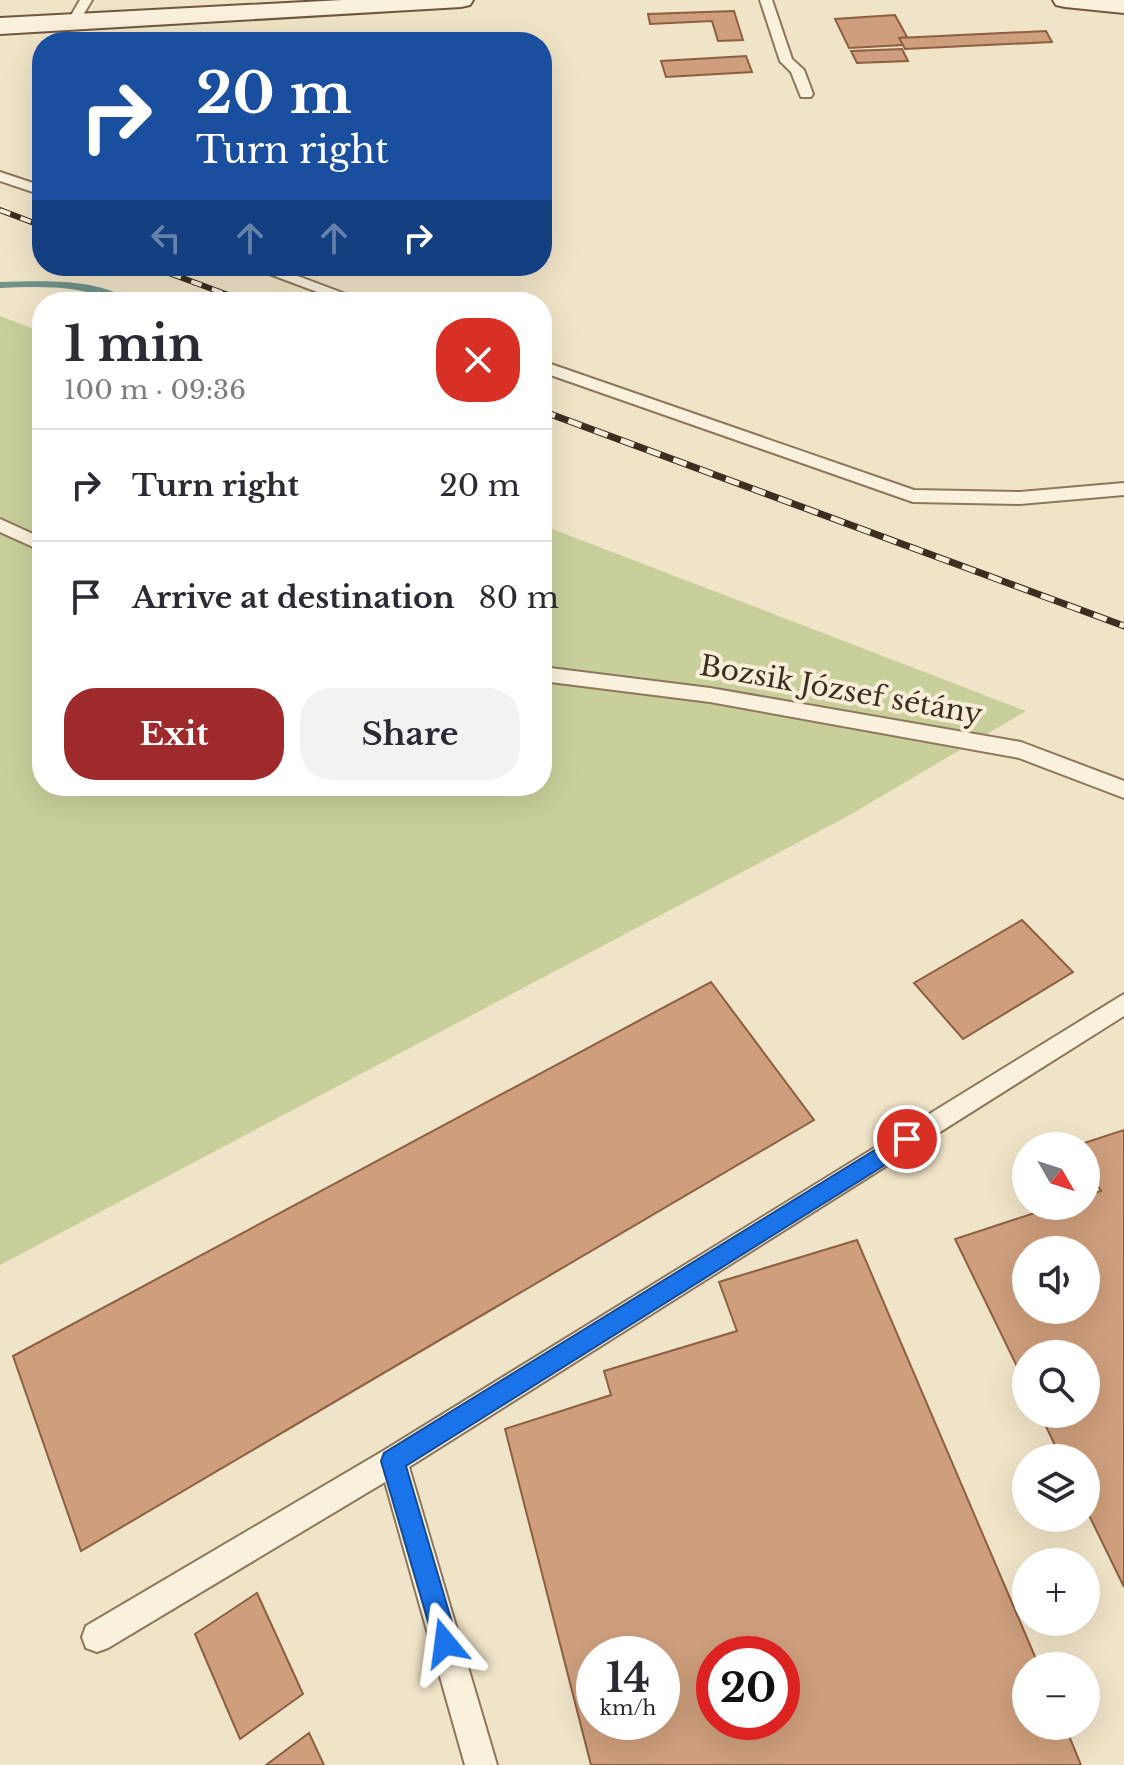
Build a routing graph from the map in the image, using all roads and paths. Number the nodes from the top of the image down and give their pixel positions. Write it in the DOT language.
graph roads {
  1 [pos="86,0"];
  2 [pos="448,0"];
  3 [pos="766,0"];
  4 [pos="1065,0"];
  5 [pos="266,6"];
  6 [pos="1124,6"];
  7 [pos="72,24"];
  8 [pos="0,26"];
  9 [pos="786,61"];
  10 [pos="786,83"];
  11 [pos="806,94"];
  12 [pos="0,176"];
  13 [pos="32,187"];
  14 [pos="285,276"];
  15 [pos="330,292"];
  16 [pos="552,370"];
  17 [pos="1124,489"];
  18 [pos="0,525"];
  19 [pos="23,536"];
  20 [pos="32,540"];
  21 [pos="0,544"];
  22 [pos="552,675"];
  23 [pos="1124,790"];
  24 [pos="1124,1004"];
  25 [pos="393,1461"];
  26 [pos="97,1637"];
  27 [pos="481,1765"];
  1 -- 7 [label="lane"];
  2 -- 5 [label="main road"];
  3 -- 9 [label="lane"];
  4 -- 6 [label="main road"];
  5 -- 7 [label="main road"];
  7 -- 8 [label="main road"];
  9 -- 10 [label="lane"];
  9 -- 11 [label="lane"];
  12 -- 13 [label="lane"];
  14 -- 15 [label="lane"];
  16 -- 17 [label="lane"];
  18 -- 19 [label="lane"];
  19 -- 20 [label="lane"];
  19 -- 21 [label="lane"];
  22 -- 23 [label="lane, Bozsik József sétány"];
  24 -- 25 [label="lane"];
  25 -- 26 [label="lane"];
  25 -- 27 [label="lane"];
}
